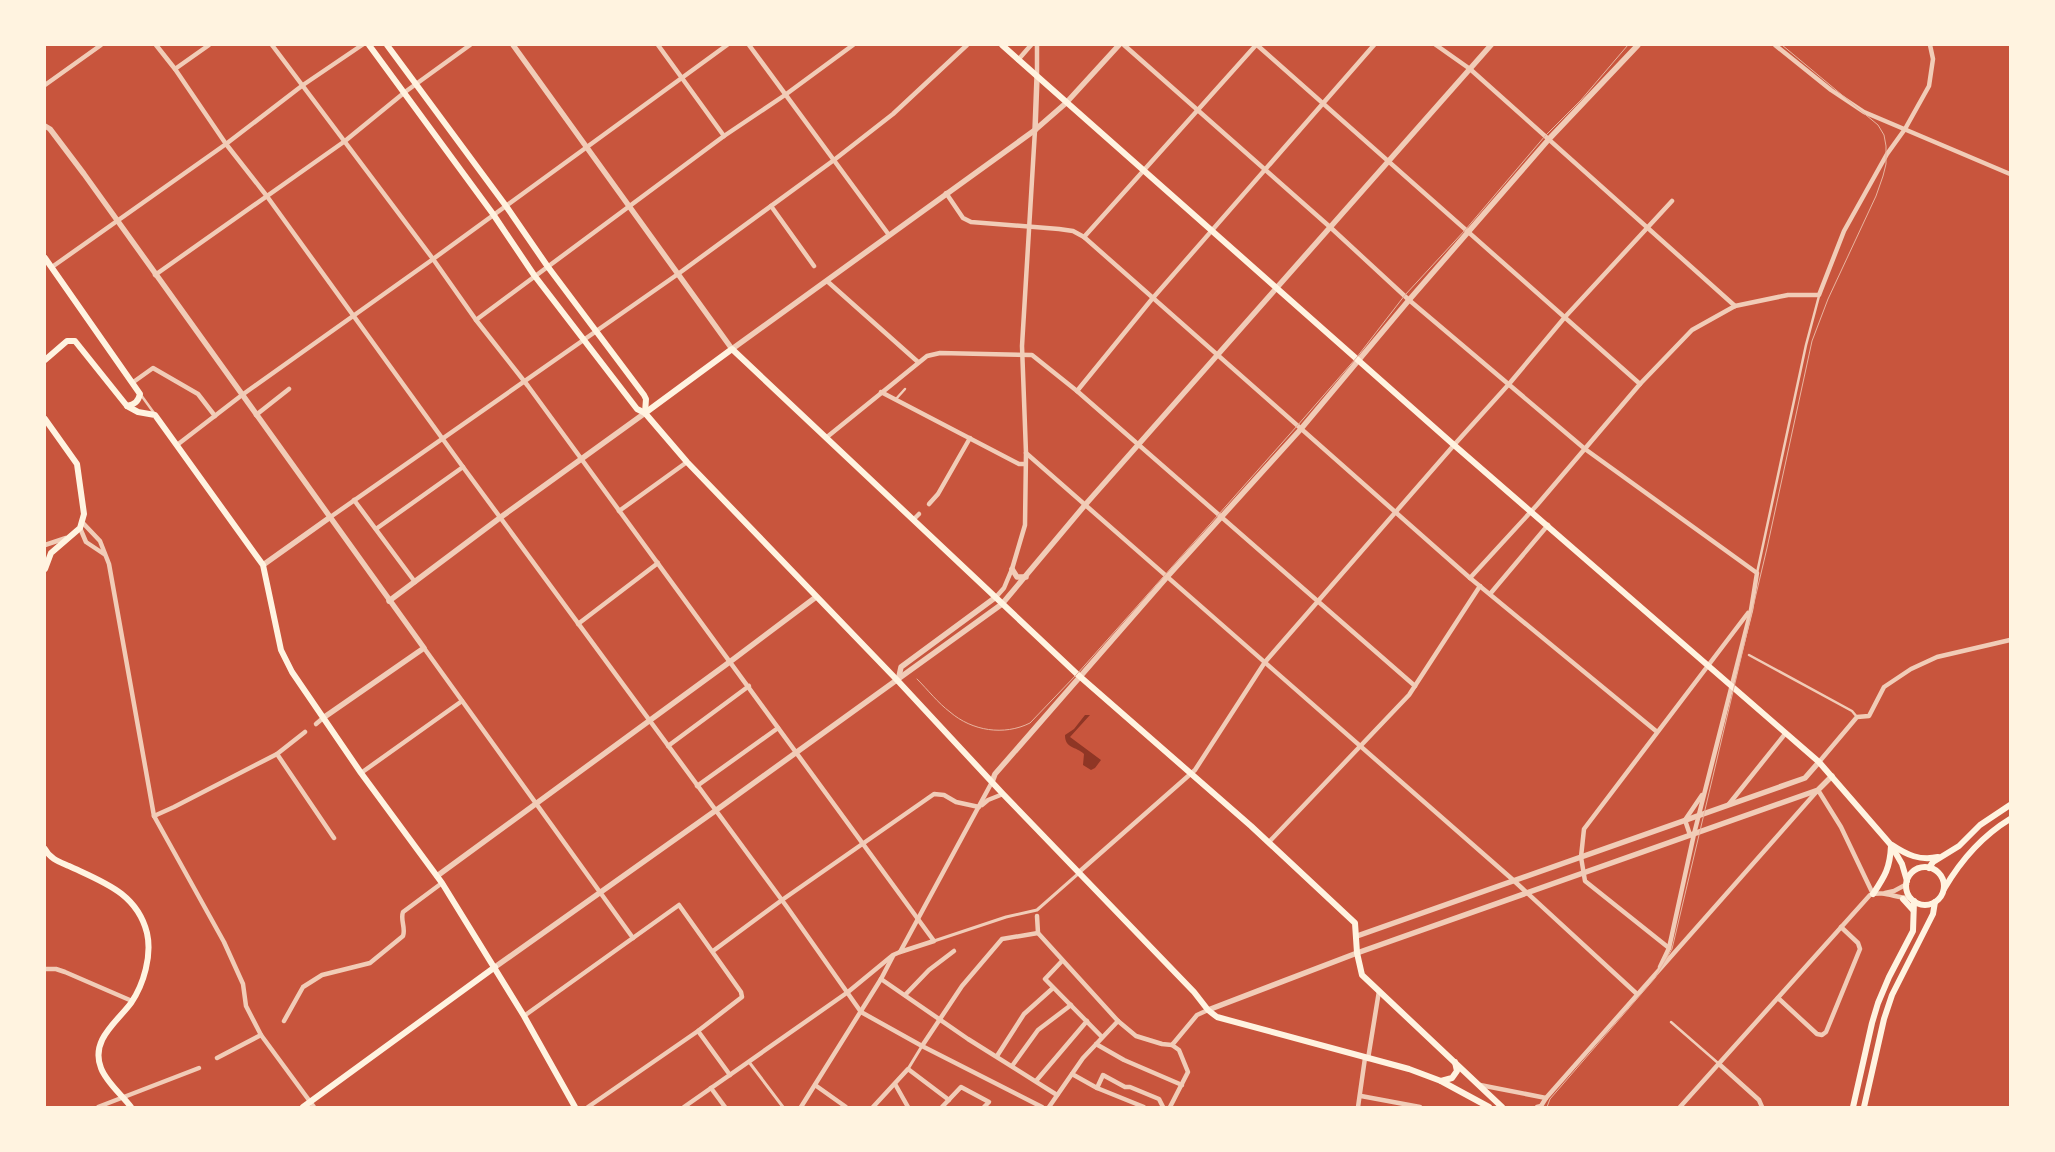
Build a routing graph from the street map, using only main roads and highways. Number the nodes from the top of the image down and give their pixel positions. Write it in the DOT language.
graph roads {
  1 [pos="369,45"];
  2 [pos="387,45"];
  3 [pos="1002,45"];
  4 [pos="45,258"];
  5 [pos="45,360"];
  6 [pos="127,406"];
  7 [pos="644,413"];
  8 [pos="45,419"];
  9 [pos="45,570"];
  10 [pos="2010,805"];
  11 [pos="2010,819"];
  12 [pos="1891,844"];
  13 [pos="45,849"];
  14 [pos="1944,855"];
  15 [pos="1917,858"];
  16 [pos="1928,868"];
  17 [pos="1907,883"];
  18 [pos="1944,890"];
  19 [pos="1873,894"];
  20 [pos="1903,899"];
  21 [pos="1912,899"];
  22 [pos="1935,902"];
  23 [pos="1913,910"];
  24 [pos="495,967"];
  25 [pos="1455,1062"];
  26 [pos="1441,1081"];
  27 [pos="312,1104"];
  28 [pos="131,1107"];
  29 [pos="303,1107"];
  30 [pos="575,1107"];
  31 [pos="1489,1107"];
  32 [pos="1502,1107"];
  33 [pos="1853,1107"];
  34 [pos="1864,1107"];
  1 -- 7 [label="main road"];
  2 -- 7 [label="main road"];
  3 -- 12 [label="main road"];
  4 -- 6 [label="main road"];
  5 -- 6 [label="main road"];
  6 -- 24 [label="main road"];
  7 -- 25 [label="main road"];
  7 -- 26 [label="main road"];
  8 -- 9 [label="main road"];
  10 -- 14 [label="main road"];
  11 -- 18 [label="main road"];
  12 -- 15 [label="main road"];
  12 -- 17 [label="main road"];
  12 -- 19 [label="main road"];
  13 -- 28 [label="main road"];
  14 -- 15 [label="main road"];
  14 -- 16 [label="main road"];
  15 -- 16 [label="main road"];
  16 -- 17 [label="main road"];
  16 -- 18 [label="main road"];
  17 -- 21 [label="main road"];
  18 -- 22 [label="main road"];
  20 -- 23 [label="main road"];
  21 -- 22 [label="main road"];
  21 -- 23 [label="main road"];
  22 -- 34 [label="main road"];
  23 -- 33 [label="main road"];
  24 -- 27 [label="main road"];
  24 -- 30 [label="main road"];
  25 -- 26 [label="main road"];
  25 -- 32 [label="main road"];
  26 -- 31 [label="main road"];
  27 -- 29 [label="main road"];
}
